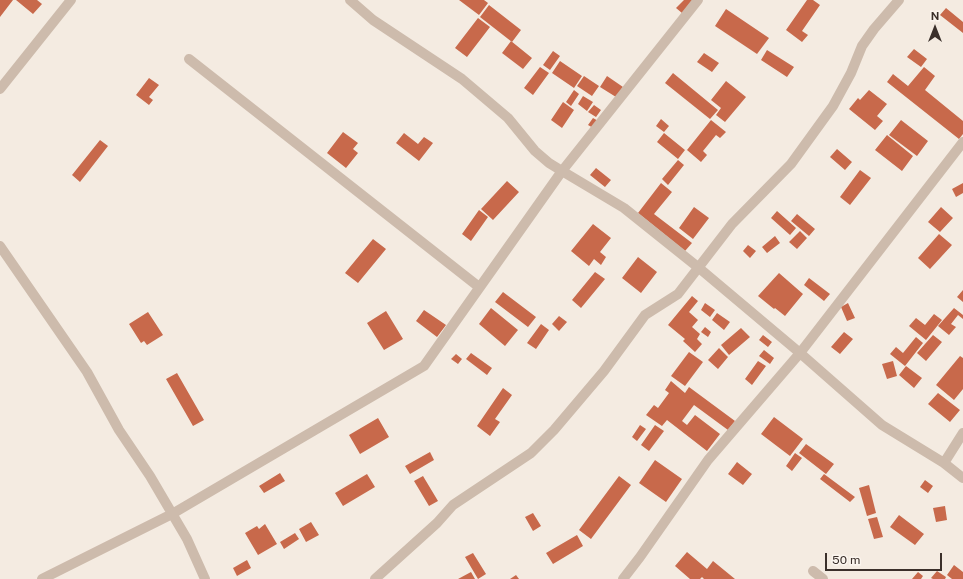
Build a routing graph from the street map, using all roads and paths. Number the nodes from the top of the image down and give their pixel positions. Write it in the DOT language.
graph roads {
  1 [pos="70,0"];
  2 [pos="350,0"];
  3 [pos="698,0"];
  4 [pos="899,0"];
  5 [pos="189,59"];
  6 [pos="0,89"];
  7 [pos="963,142"];
  8 [pos="562,171"];
  9 [pos="0,246"];
  10 [pos="699,268"];
  11 [pos="479,287"];
  12 [pos="800,353"];
  13 [pos="963,433"];
  14 [pos="944,463"];
  15 [pos="963,478"];
  16 [pos="172,514"];
  17 [pos="813,571"];
  18 [pos="42,579"];
  19 [pos="205,579"];
  20 [pos="375,579"];
  21 [pos="623,579"];
  22 [pos="823,579"];
  1 -- 6 [label="street"];
  2 -- 8 [label="street"];
  3 -- 8 [label="street"];
  4 -- 10 [label="street"];
  5 -- 11 [label="street"];
  7 -- 12 [label="street"];
  8 -- 10 [label="street"];
  8 -- 11 [label="street"];
  9 -- 16 [label="street"];
  10 -- 12 [label="street"];
  10 -- 20 [label="street"];
  11 -- 16 [label="street"];
  12 -- 14 [label="street"];
  12 -- 21 [label="street"];
  13 -- 14 [label="street"];
  14 -- 15 [label="street"];
  16 -- 18 [label="street"];
  16 -- 19 [label="street"];
  17 -- 22 [label="street"];
}
